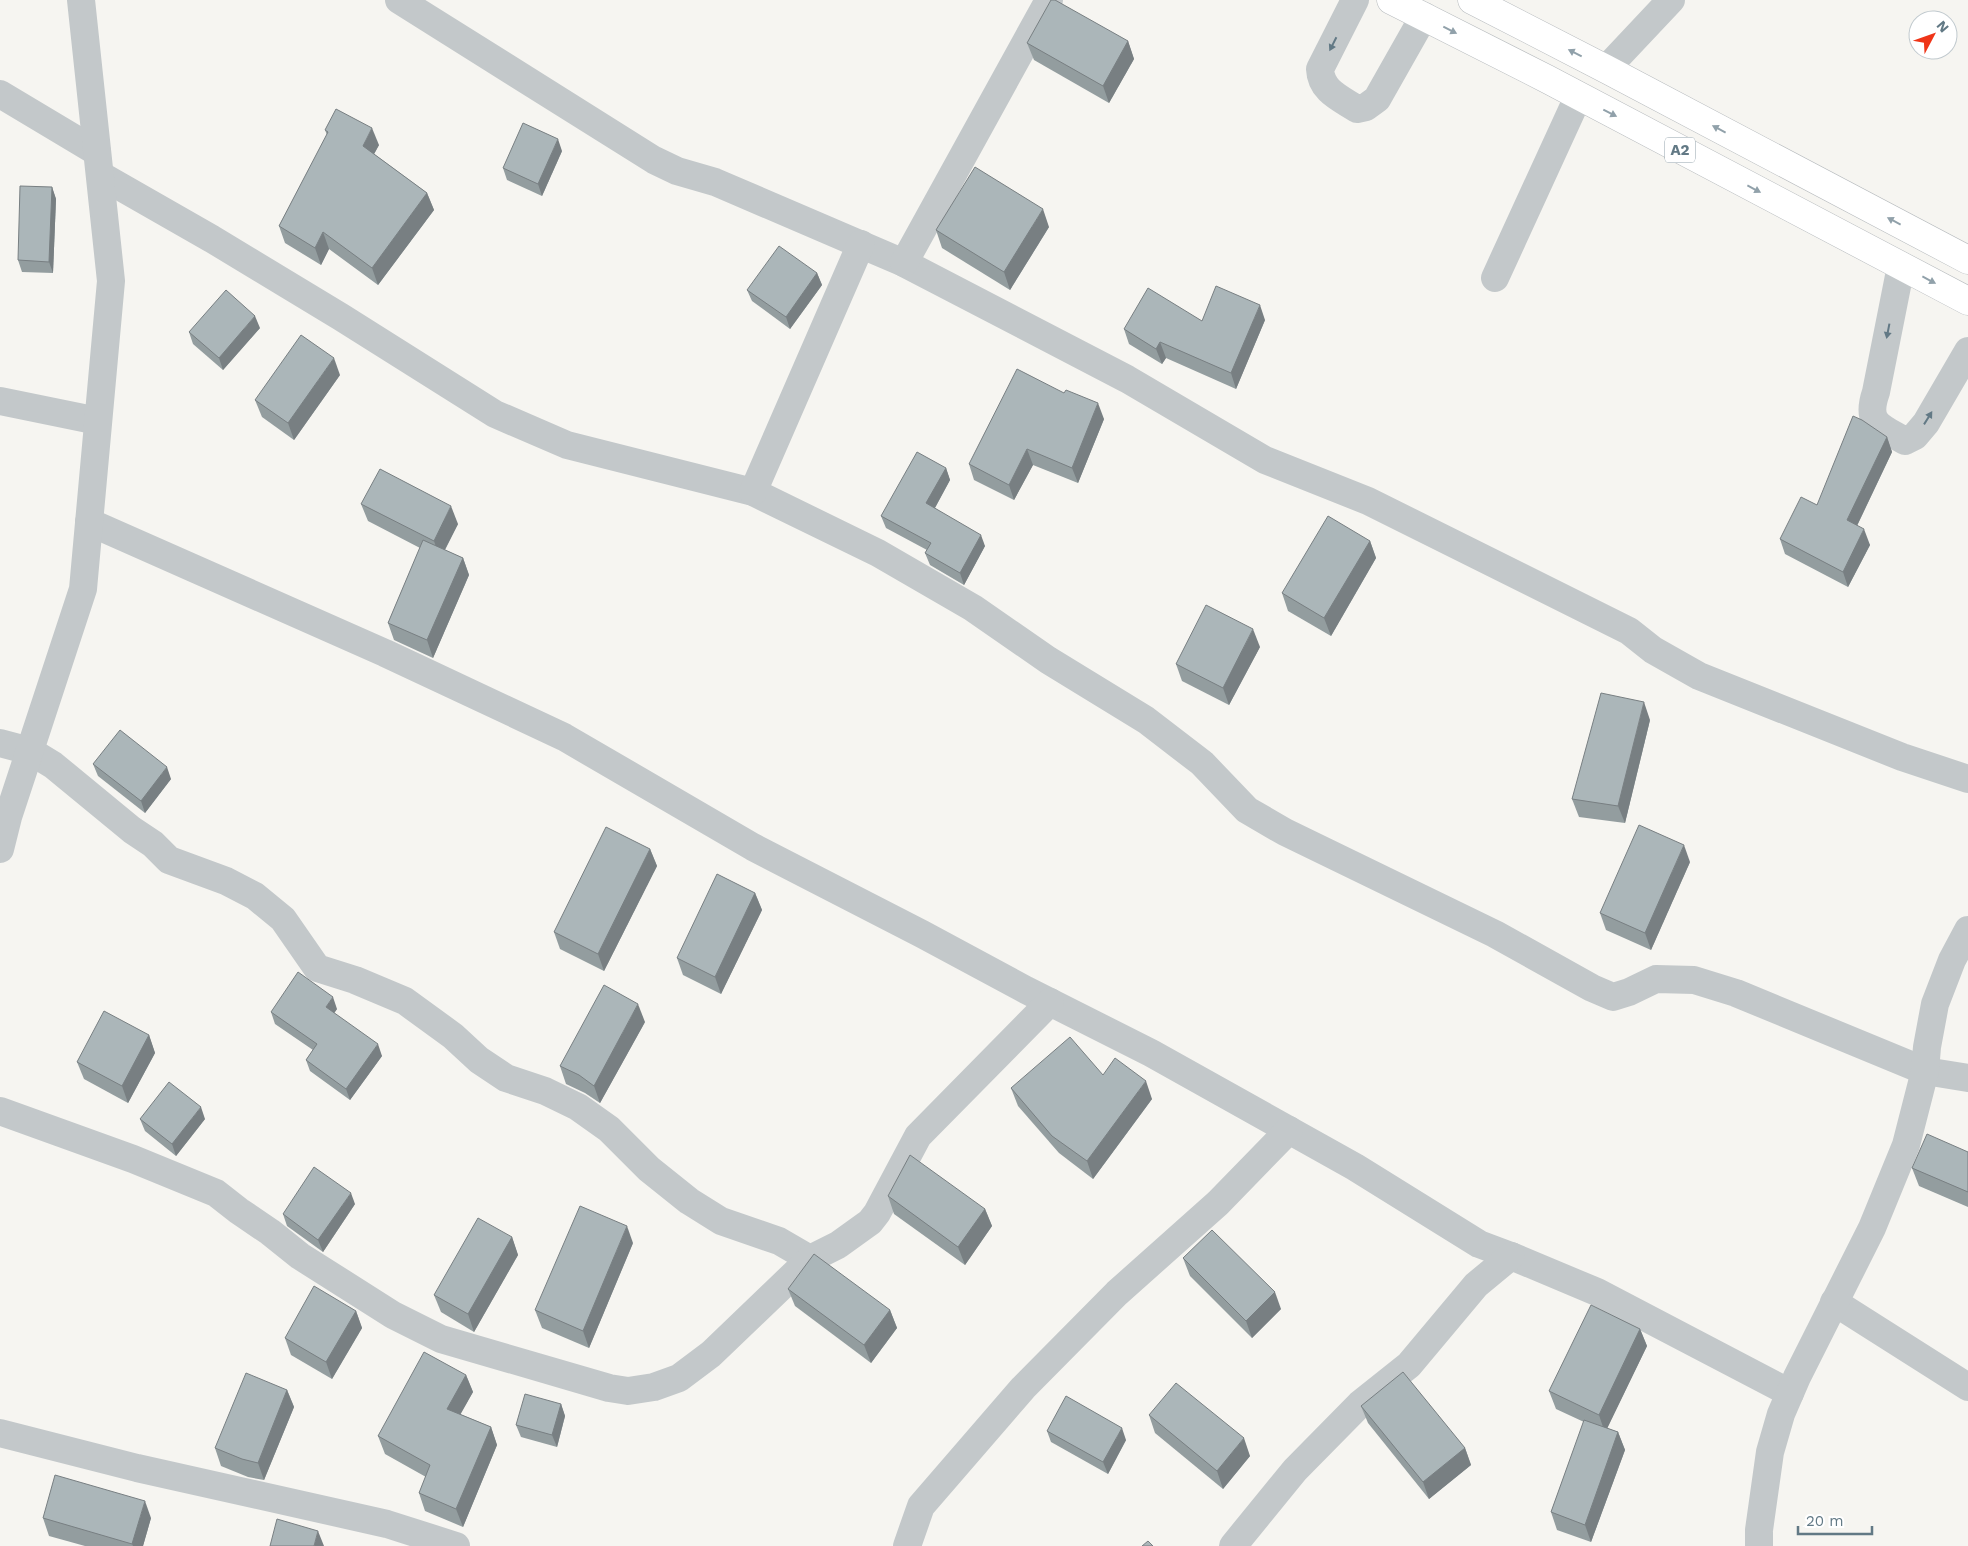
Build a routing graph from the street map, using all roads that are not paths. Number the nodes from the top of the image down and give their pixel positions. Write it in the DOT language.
graph roads {
  1 [pos="81,0"];
  2 [pos="399,0"];
  3 [pos="1049,0"];
  4 [pos="1355,0"];
  5 [pos="1391,0"];
  6 [pos="1472,0"];
  7 [pos="1670,0"];
  8 [pos="1424,16"];
  9 [pos="1606,69"];
  10 [pos="0,94"];
  11 [pos="1578,97"];
  12 [pos="99,163"];
  13 [pos="860,244"];
  14 [pos="1968,260"];
  15 [pos="904,263"];
  16 [pos="1901,266"];
  17 [pos="1495,278"];
  18 [pos="1968,301"];
  19 [pos="1968,351"];
  20 [pos="0,401"];
  21 [pos="98,421"];
  22 [pos="753,492"];
  23 [pos="89,522"];
  24 [pos="0,743"];
  25 [pos="30,751"];
  26 [pos="1968,779"];
  27 [pos="0,849"];
  28 [pos="1968,930"];
  29 [pos="1050,1002"];
  30 [pos="1926,1071"];
  31 [pos="1968,1078"];
  32 [pos="0,1111"];
  33 [pos="1289,1130"];
  34 [pos="1511,1256"];
  35 [pos="810,1259"];
  36 [pos="1834,1302"];
  37 [pos="1968,1386"];
  38 [pos="1790,1393"];
  39 [pos="0,1433"];
  40 [pos="456,1546"];
  41 [pos="907,1546"];
  42 [pos="1233,1546"];
  43 [pos="1759,1546"];
  1 -- 12 [label="street"];
  2 -- 13 [label="street"];
  3 -- 15 [label="street"];
  4 -- 8 [label="street, one-way"];
  5 -- 8 [label="highway, A2"];
  9 -- 6 [label="highway, A2, one-way"];
  7 -- 9 [label="street"];
  8 -- 11 [label="highway, A2, one-way"];
  14 -- 9 [label="highway, A2, one-way"];
  10 -- 12 [label="street"];
  11 -- 16 [label="highway, A2, one-way"];
  11 -- 17 [label="street"];
  12 -- 21 [label="street"];
  12 -- 22 [label="street"];
  13 -- 15 [label="street"];
  13 -- 22 [label="street"];
  15 -- 26 [label="street"];
  16 -- 18 [label="highway, A2, one-way"];
  16 -- 19 [label="street, one-way"];
  20 -- 21 [label="street"];
  21 -- 23 [label="street"];
  22 -- 30 [label="street"];
  23 -- 25 [label="street"];
  23 -- 29 [label="street"];
  24 -- 25 [label="street"];
  25 -- 27 [label="street"];
  25 -- 35 [label="street"];
  28 -- 30 [label="street"];
  29 -- 33 [label="street"];
  29 -- 35 [label="street"];
  30 -- 31 [label="street"];
  30 -- 36 [label="street"];
  32 -- 35 [label="street"];
  33 -- 34 [label="street"];
  33 -- 41 [label="street"];
  34 -- 38 [label="street"];
  34 -- 42 [label="street"];
  36 -- 37 [label="street"];
  36 -- 38 [label="street"];
  38 -- 43 [label="street"];
  39 -- 40 [label="street"];
}
